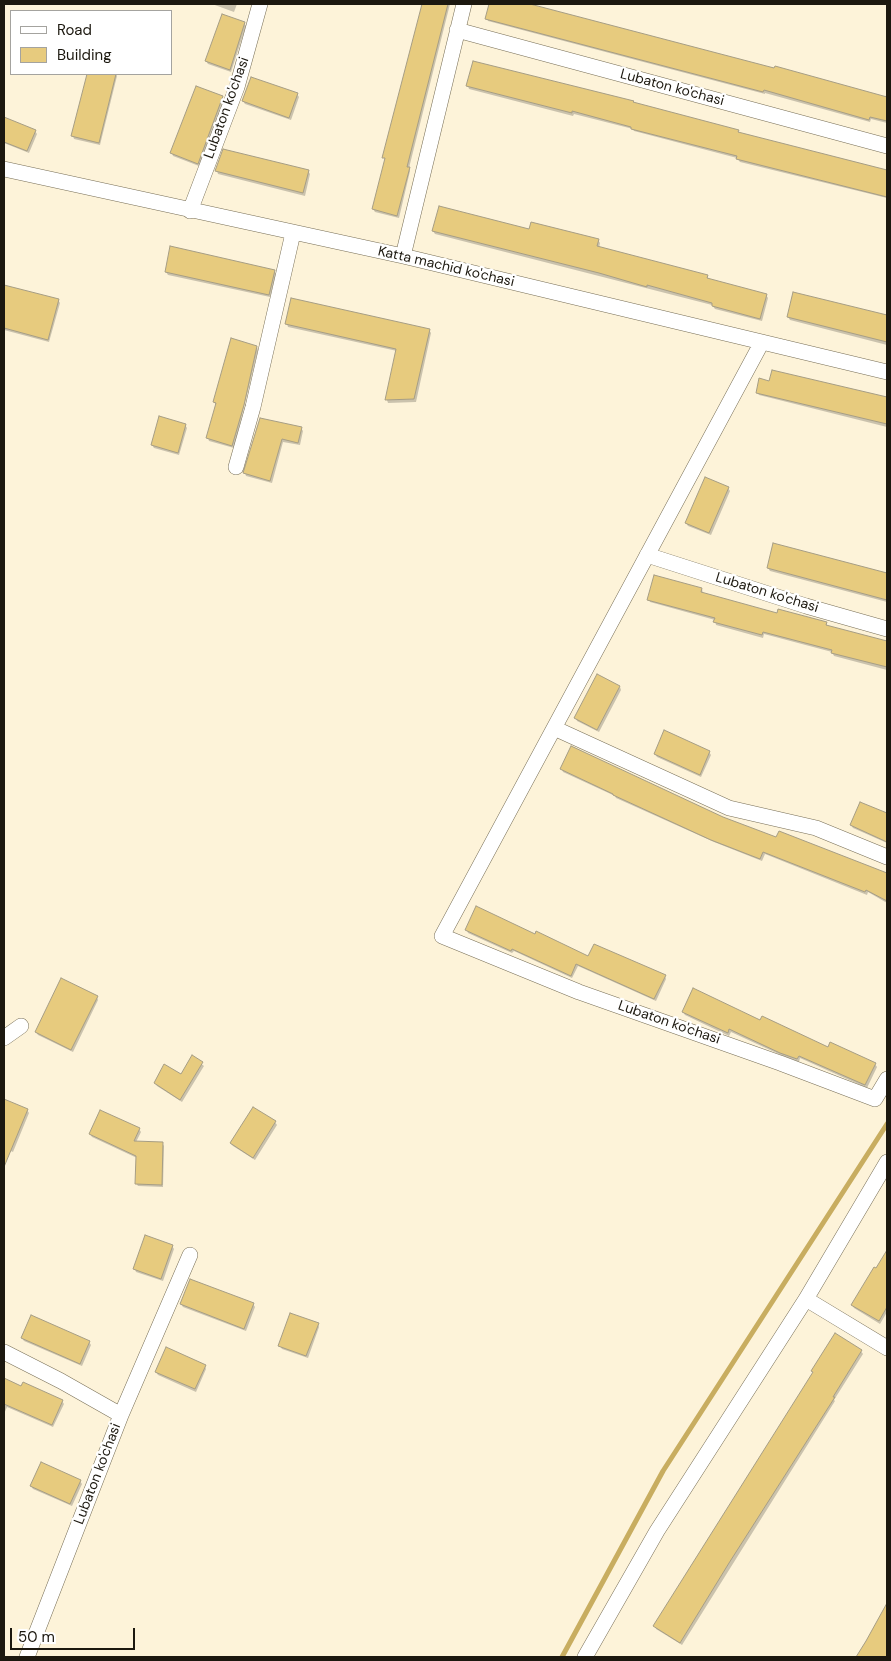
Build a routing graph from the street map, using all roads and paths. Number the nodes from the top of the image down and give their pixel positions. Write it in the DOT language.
graph roads {
  1 [pos="260,4"];
  2 [pos="464,4"];
  3 [pos="457,30"];
  4 [pos="887,146"];
  5 [pos="4,169"];
  6 [pos="190,211"];
  7 [pos="293,233"];
  8 [pos="404,256"];
  9 [pos="762,342"];
  10 [pos="887,372"];
  11 [pos="236,466"];
  12 [pos="647,555"];
  13 [pos="887,629"];
  14 [pos="554,728"];
  15 [pos="887,857"];
  16 [pos="21,1026"];
  17 [pos="4,1038"];
  18 [pos="887,1079"];
  19 [pos="887,1162"];
  20 [pos="190,1255"];
  21 [pos="806,1299"];
  22 [pos="887,1348"];
  23 [pos="4,1352"];
  24 [pos="120,1415"];
  25 [pos="27,1657"];
  26 [pos="585,1657"];
  1 -- 6 [label="street, Lubaton ko'chasi"];
  2 -- 3 [label="street"];
  3 -- 4 [label="street, Lubaton ko'chasi"];
  3 -- 8 [label="street"];
  5 -- 6 [label="street, Katta machid ko'chasi"];
  6 -- 7 [label="street, Katta machid ko'chasi"];
  7 -- 8 [label="street, Katta machid ko'chasi"];
  7 -- 11 [label="street"];
  8 -- 9 [label="street, Katta machid ko'chasi"];
  9 -- 10 [label="street, Katta machid ko'chasi"];
  9 -- 12 [label="street"];
  12 -- 13 [label="street, Lubaton ko'chasi"];
  12 -- 14 [label="street"];
  14 -- 15 [label="street"];
  14 -- 18 [label="street, Lubaton ko'chasi"];
  16 -- 17 [label="street"];
  19 -- 21 [label="street"];
  20 -- 24 [label="street"];
  21 -- 22 [label="street"];
  21 -- 26 [label="street"];
  23 -- 24 [label="street, Lubaton ko'chasi"];
  24 -- 25 [label="street, Lubaton ko'chasi"];
}
